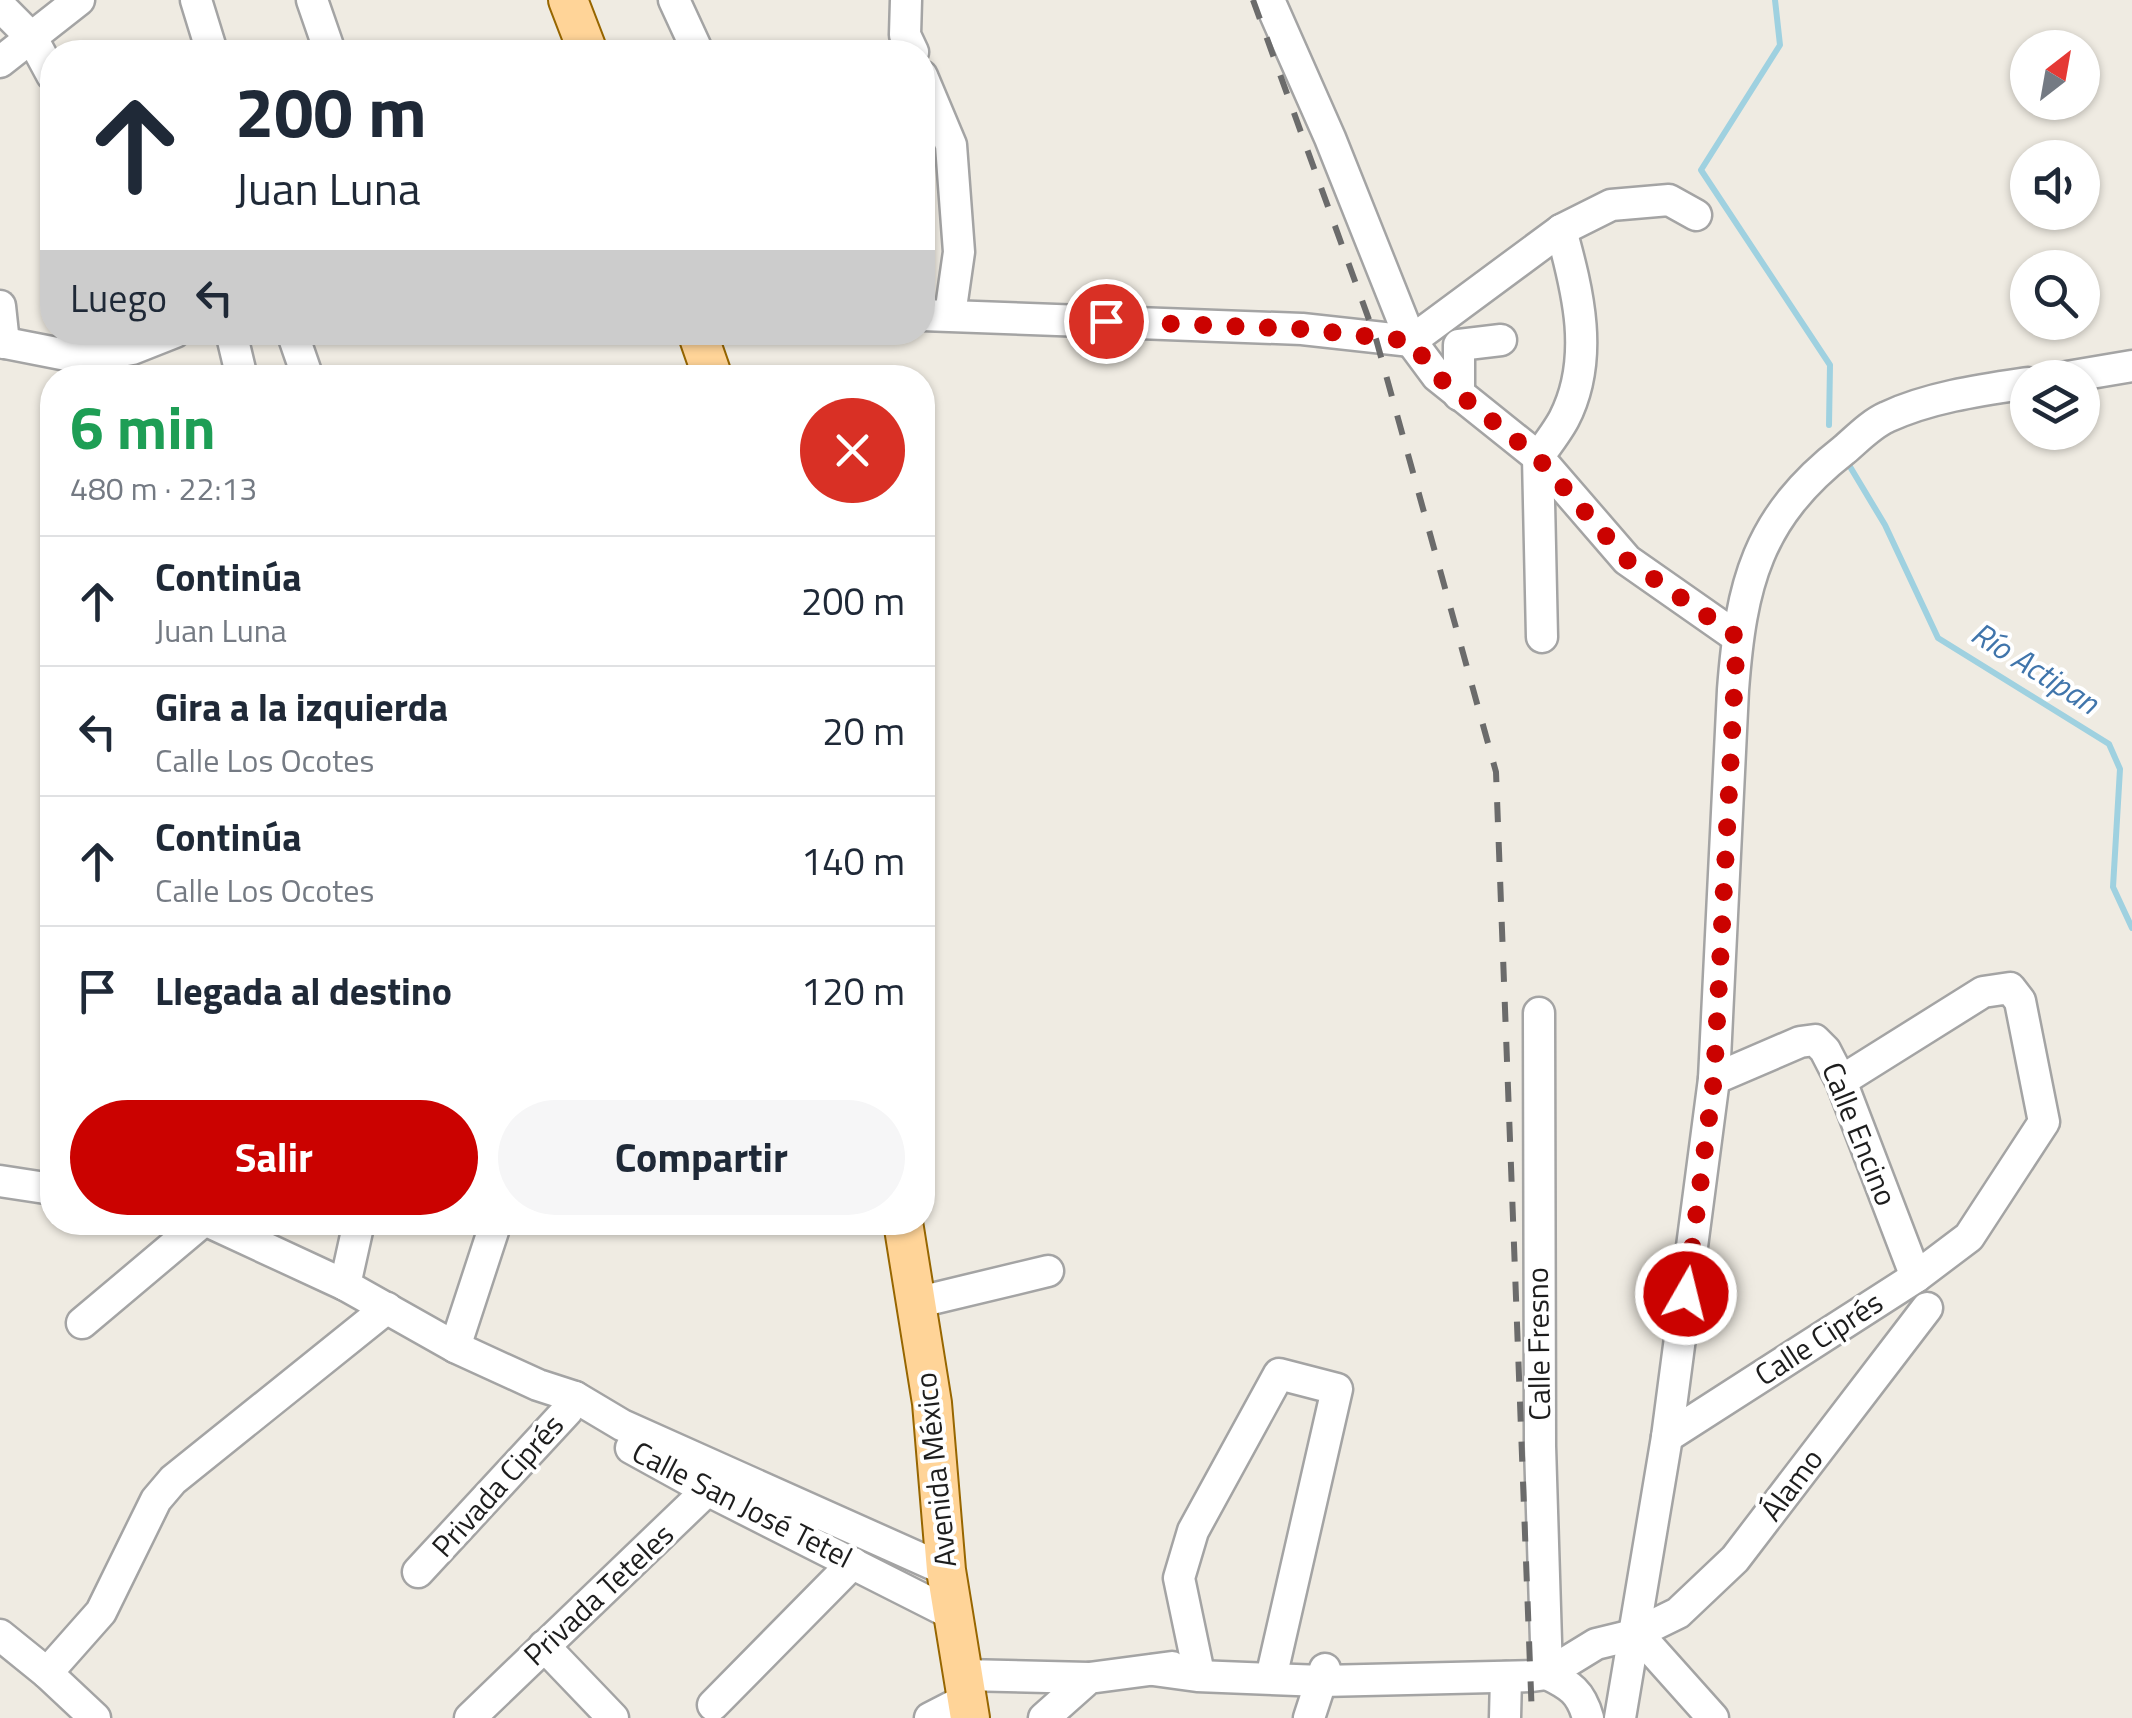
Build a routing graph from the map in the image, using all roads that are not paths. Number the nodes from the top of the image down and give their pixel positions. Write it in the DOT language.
graph roads {
  1 [pos="196,0"];
  2 [pos="312,0"];
  3 [pos="568,0"];
  4 [pos="674,0"];
  5 [pos="906,0"];
  6 [pos="1269,0"];
  7 [pos="76,1"];
  8 [pos="0,6"];
  9 [pos="32,38"];
  10 [pos="208,40"];
  11 [pos="326,40"];
  12 [pos="583,40"];
  13 [pos="692,40"];
  14 [pos="907,40"];
  15 [pos="40,53"];
  16 [pos="0,62"];
  17 [pos="935,107"];
  18 [pos="1696,215"];
  19 [pos="1561,230"];
  20 [pos="0,306"];
  21 [pos="936,315"];
  22 [pos="1501,340"];
  23 [pos="1411,341"];
  24 [pos="2,342"];
  25 [pos="146,347"];
  26 [pos="2132,366"];
  27 [pos="2100,371"];
  28 [pos="1448,386"];
  29 [pos="2010,386"];
  30 [pos="1538,458"];
  31 [pos="1542,637"];
  32 [pos="1737,637"];
  33 [pos="1538,1013"];
  34 [pos="1714,1079"];
  35 [pos="1841,1080"];
  36 [pos="0,1180"];
  37 [pos="40,1187"];
  38 [pos="189,1235"];
  39 [pos="268,1235"];
  40 [pos="356,1235"];
  41 [pos="492,1235"];
  42 [pos="905,1235"];
  43 [pos="1048,1270"];
  44 [pos="1916,1278"];
  45 [pos="345,1286"];
  46 [pos="915,1303"];
  47 [pos="388,1308"];
  48 [pos="1927,1308"];
  49 [pos="82,1323"];
  50 [pos="456,1347"];
  51 [pos="571,1404"];
  52 [pos="1666,1437"];
  53 [pos="718,1481"];
  54 [pos="853,1562"];
  55 [pos="946,1570"];
  56 [pos="418,1572"];
  57 [pos="952,1614"];
  58 [pos="1545,1623"];
  59 [pos="1635,1634"];
  60 [pos="0,1635"];
  61 [pos="1596,1644"];
  62 [pos="544,1646"];
  63 [pos="1197,1664"];
  64 [pos="1154,1670"];
  65 [pos="1273,1672"];
  66 [pos="47,1673"];
  67 [pos="1547,1674"];
  68 [pos="1334,1676"];
  69 [pos="1506,1676"];
  70 [pos="1089,1678"];
  71 [pos="967,1697"];
  72 [pos="713,1704"];
  73 [pos="95,1718"];
  74 [pos="470,1718"];
  75 [pos="613,1718"];
  76 [pos="930,1718"];
  77 [pos="1044,1718"];
  78 [pos="1309,1718"];
  79 [pos="1505,1718"];
  80 [pos="1588,1718"];
  81 [pos="1620,1718"];
  82 [pos="1713,1718"];
  1 -- 10 [label="street"];
  2 -- 11 [label="street"];
  3 -- 12 [label="main road"];
  4 -- 13 [label="street"];
  5 -- 14 [label="street"];
  6 -- 23 [label="street"];
  7 -- 9 [label="street"];
  8 -- 9 [label="street"];
  9 -- 15 [label="street"];
  9 -- 16 [label="street"];
  17 -- 21 [label="street"];
  18 -- 19 [label="street"];
  19 -- 23 [label="street"];
  19 -- 30 [label="street"];
  20 -- 24 [label="street"];
  21 -- 23 [label="street"];
  22 -- 28 [label="street"];
  23 -- 28 [label="street"];
  24 -- 25 [label="street"];
  26 -- 27 [label="street"];
  28 -- 30 [label="street"];
  29 -- 32 [label="street"];
  30 -- 31 [label="street"];
  30 -- 32 [label="street"];
  32 -- 34 [label="street"];
  33 -- 58 [label="street, Calle Fresno"];
  34 -- 35 [label="street, Calle Encino"];
  34 -- 52 [label="street"];
  35 -- 44 [label="street, Calle Encino"];
  35 -- 44 [label="street, Calle Ciprés"];
  36 -- 37 [label="street"];
  38 -- 49 [label="street"];
  39 -- 45 [label="street, Calle San José Tetel"];
  40 -- 45 [label="street"];
  41 -- 50 [label="street"];
  42 -- 46 [label="main road, Avenida México"];
  43 -- 46 [label="street"];
  44 -- 52 [label="street, Calle Ciprés"];
  45 -- 47 [label="street, Calle San José Tetel"];
  46 -- 55 [label="main road, Avenida México"];
  47 -- 50 [label="street, Calle San José Tetel"];
  47 -- 66 [label="street"];
  48 -- 59 [label="street, Álamo"];
  50 -- 51 [label="street, Calle San José Tetel"];
  51 -- 53 [label="street, Calle San José Tetel"];
  51 -- 56 [label="street, Privada Ciprés"];
  52 -- 59 [label="street"];
  53 -- 54 [label="street, Calle San José Tetel"];
  53 -- 55 [label="street, Calle San José Tetel"];
  53 -- 62 [label="street, Privada Teteles"];
  54 -- 57 [label="street, Calle San José Tetel"];
  54 -- 72 [label="street"];
  55 -- 57 [label="main road, Avenida México"];
  57 -- 71 [label="main road, Avenida México"];
  58 -- 61 [label="street"];
  58 -- 67 [label="street, Calle Fresno"];
  59 -- 61 [label="street, Álamo"];
  59 -- 81 [label="street"];
  59 -- 82 [label="street"];
  60 -- 66 [label="street"];
  61 -- 67 [label="street, Álamo"];
  62 -- 74 [label="street, Privada Teteles"];
  62 -- 75 [label="street"];
  63 -- 64 [label="street"];
  63 -- 65 [label="street"];
  63 -- 65 [label="street"];
  64 -- 65 [label="street"];
  64 -- 70 [label="street"];
  65 -- 68 [label="street"];
  66 -- 73 [label="street"];
  67 -- 69 [label="street"];
  67 -- 80 [label="street"];
  68 -- 69 [label="street"];
  68 -- 78 [label="street"];
  69 -- 79 [label="street"];
  70 -- 71 [label="street"];
  70 -- 77 [label="street"];
  71 -- 76 [label="street"];
}
